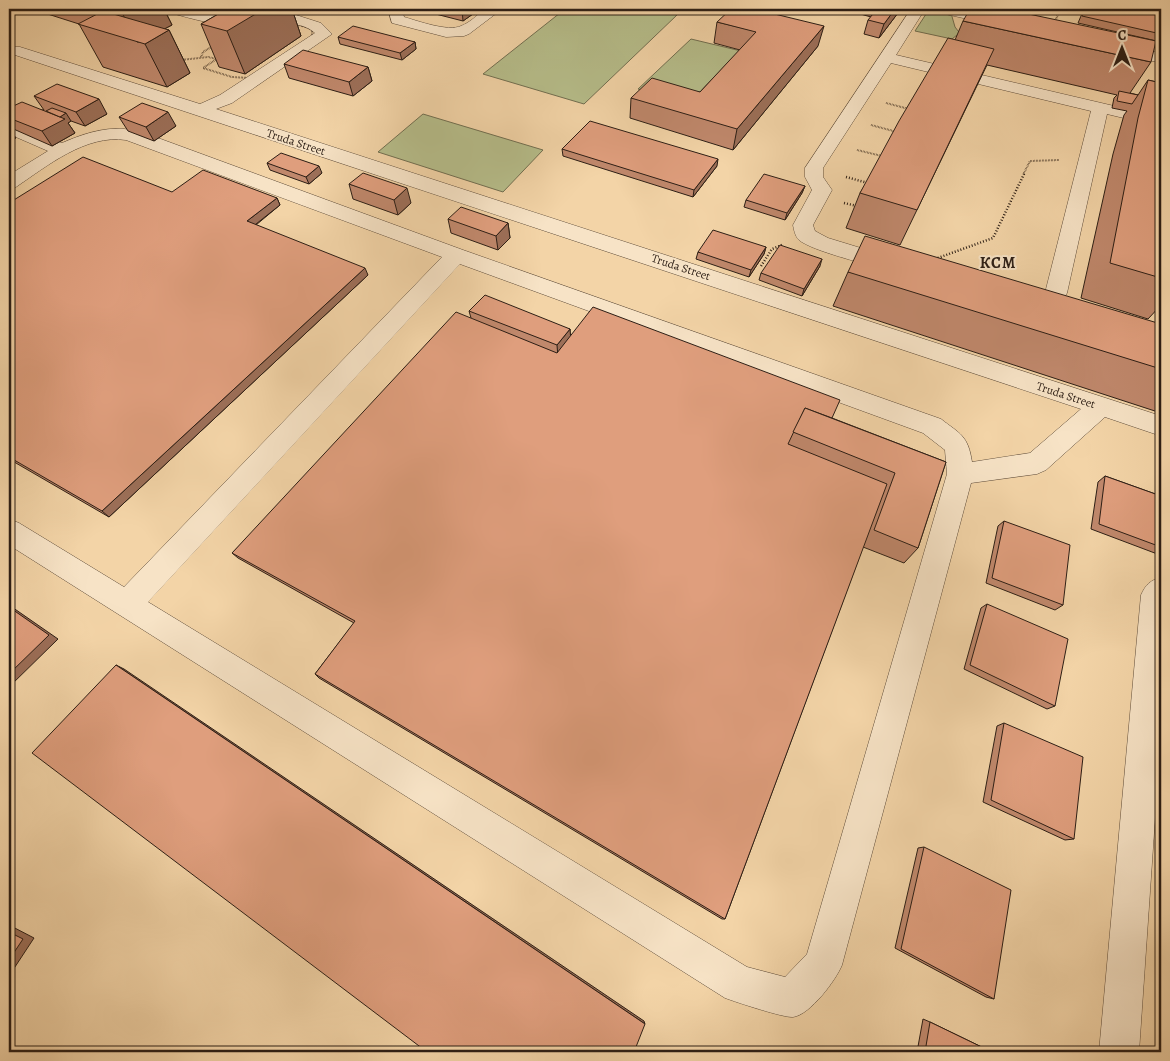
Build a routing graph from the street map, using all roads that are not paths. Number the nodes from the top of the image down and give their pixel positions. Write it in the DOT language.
graph roads {
  1 [pos="173,9"];
  2 [pos="224,9"];
  3 [pos="395,9"];
  4 [pos="495,9"];
  5 [pos="918,9"];
  6 [pos="941,9"];
  7 [pos="1157,9"];
  8 [pos="1161,10"];
  9 [pos="234,21"];
  10 [pos="1050,33"];
  11 [pos="1101,44"];
  12 [pos="14,50"];
  13 [pos="885,57"];
  14 [pos="1160,58"];
  15 [pos="1157,75"];
  16 [pos="1153,102"];
  17 [pos="1100,109"];
  18 [pos="201,110"];
  19 [pos="1156,120"];
  20 [pos="9,128"];
  21 [pos="62,150"];
  22 [pos="9,183"];
  23 [pos="456,254"];
  24 [pos="911,270"];
  25 [pos="1054,306"];
  26 [pos="1100,406"];
  27 [pos="1161,426"];
  28 [pos="960,474"];
  29 [pos="9,531"];
  30 [pos="1161,590"];
  31 [pos="127,604"];
  32 [pos="1119,1052"];
  1 -- 9 [label="street"];
  2 -- 9 [label="street"];
  3 -- 4 [label="street"];
  5 -- 13 [label="street"];
  6 -- 10 [label="street"];
  7 -- 8 [label="street"];
  9 -- 18 [label="street"];
  11 -- 14 [label="street"];
  12 -- 18 [label="street, Truda Street"];
  13 -- 17 [label="street"];
  13 -- 24 [label="street"];
  14 -- 15 [label="street"];
  16 -- 19 [label="street"];
  17 -- 19 [label="street"];
  17 -- 25 [label="street"];
  18 -- 26 [label="street, Truda Street"];
  20 -- 21 [label="street"];
  21 -- 22 [label="street"];
  21 -- 23 [label="street"];
  23 -- 28 [label="street"];
  23 -- 31 [label="street"];
  26 -- 27 [label="street, Truda Street"];
  26 -- 28 [label="street"];
  28 -- 31 [label="street"];
  29 -- 31 [label="street"];
  30 -- 32 [label="street"];
}
